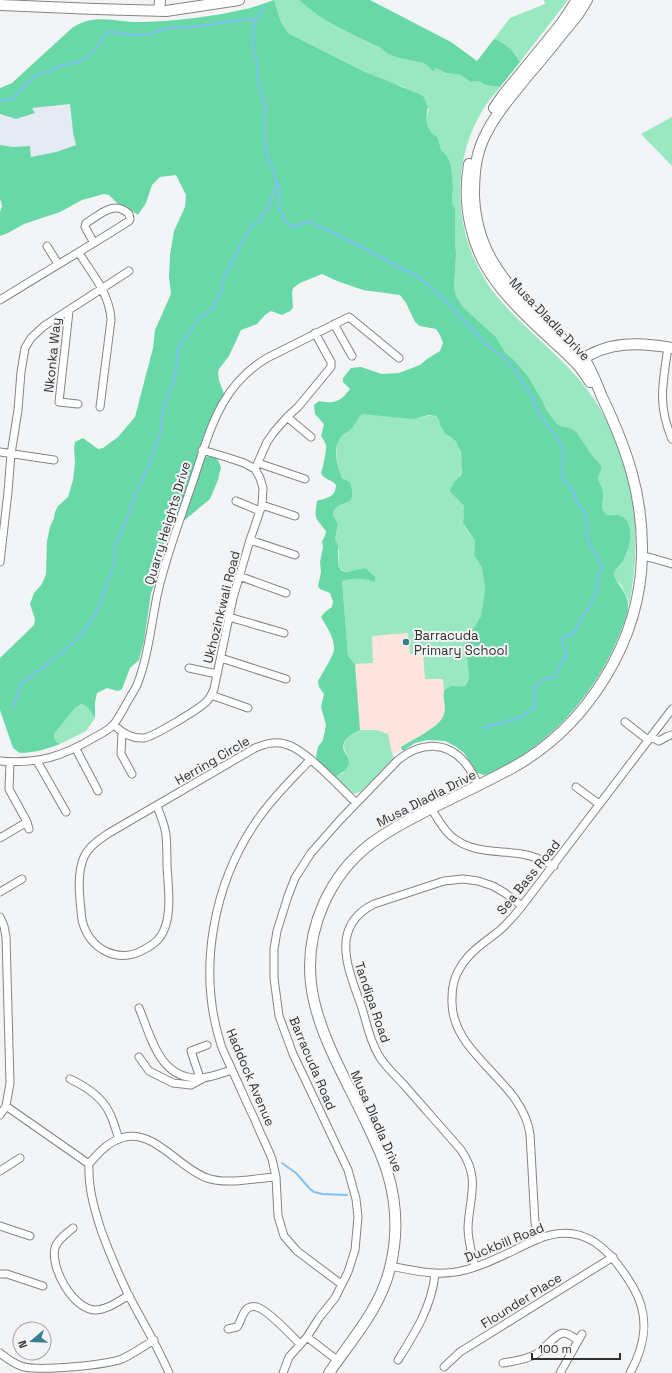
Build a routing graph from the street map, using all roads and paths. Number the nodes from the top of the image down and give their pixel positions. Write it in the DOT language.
graph roads {
  1 [pos="160,0"];
  2 [pos="166,0"];
  3 [pos="239,0"];
  4 [pos="577,0"];
  5 [pos="587,0"];
  6 [pos="0,5"];
  7 [pos="163,11"];
  8 [pos="94,243"];
  9 [pos="47,246"];
  10 [pos="79,253"];
  11 [pos="58,264"];
  12 [pos="129,271"];
  13 [pos="102,288"];
  14 [pos="0,300"];
  15 [pos="69,310"];
  16 [pos="334,324"];
  17 [pos="315,333"];
  18 [pos="670,347"];
  19 [pos="352,356"];
  20 [pos="399,358"];
  21 [pos="580,360"];
  22 [pos="78,404"];
  23 [pos="100,407"];
  24 [pos="287,417"];
  25 [pos="311,437"];
  26 [pos="672,439"];
  27 [pos="202,450"];
  28 [pos="0,452"];
  29 [pos="11,454"];
  30 [pos="54,460"];
  31 [pos="256,466"];
  32 [pos="305,479"];
  33 [pos="236,501"];
  34 [pos="261,508"];
  35 [pos="295,516"];
  36 [pos="250,540"];
  37 [pos="295,555"];
  38 [pos="642,556"];
  39 [pos="0,562"];
  40 [pos="672,564"];
  41 [pos="240,576"];
  42 [pos="286,593"];
  43 [pos="229,617"];
  44 [pos="284,633"];
  45 [pos="221,658"];
  46 [pos="189,668"];
  47 [pos="217,674"];
  48 [pos="286,679"];
  49 [pos="211,695"];
  50 [pos="248,708"];
  51 [pos="672,709"];
  52 [pos="625,722"];
  53 [pos="114,725"];
  54 [pos="122,732"];
  55 [pos="672,735"];
  56 [pos="650,739"];
  57 [pos="76,749"];
  58 [pos="310,760"];
  59 [pos="0,761"];
  60 [pos="37,761"];
  61 [pos="10,762"];
  62 [pos="132,774"];
  63 [pos="478,785"];
  64 [pos="576,787"];
  65 [pos="98,791"];
  66 [pos="356,803"];
  67 [pos="599,804"];
  68 [pos="157,806"];
  69 [pos="431,808"];
  70 [pos="66,812"];
  71 [pos="0,838"];
  72 [pos="554,866"];
  73 [pos="22,879"];
  74 [pos="0,892"];
  75 [pos="522,906"];
  76 [pos="0,917"];
  77 [pos="139,1008"];
  78 [pos="0,1031"];
  79 [pos="8,1031"];
  80 [pos="207,1045"];
  81 [pos="138,1057"];
  82 [pos="232,1070"];
  83 [pos="203,1078"];
  84 [pos="70,1079"];
  85 [pos="6,1106"];
  86 [pos="0,1115"];
  87 [pos="119,1139"];
  88 [pos="20,1158"];
  89 [pos="89,1164"];
  90 [pos="0,1171"];
  91 [pos="276,1177"];
  92 [pos="0,1226"];
  93 [pos="73,1228"];
  94 [pos="30,1236"];
  95 [pos="539,1239"];
  96 [pos="612,1257"];
  97 [pos="390,1266"];
  98 [pos="475,1267"];
  99 [pos="0,1274"];
  100 [pos="435,1274"];
  101 [pos="341,1284"];
  102 [pos="43,1286"];
  103 [pos="129,1295"];
  104 [pos="228,1329"];
  105 [pos="307,1337"];
  106 [pos="154,1340"];
  107 [pos="300,1344"];
  108 [pos="0,1353"];
  109 [pos="337,1360"];
  110 [pos="398,1360"];
  111 [pos="502,1363"];
  112 [pos="444,1367"];
  113 [pos="21,1370"];
  114 [pos="169,1373"];
  115 [pos="283,1373"];
  116 [pos="329,1373"];
  117 [pos="560,1373"];
  118 [pos="630,1373"];
  1 -- 7 [label="street"];
  2 -- 7 [label="street"];
  3 -- 7 [label="street"];
  4 -- 21 [label="street, Musa Dladla Drive"];
  5 -- 21 [label="street, Musa Dladla Drive"];
  6 -- 7 [label="street"];
  8 -- 8 [label="street"];
  8 -- 10 [label="street"];
  9 -- 11 [label="street"];
  10 -- 11 [label="street"];
  10 -- 13 [label="street"];
  11 -- 14 [label="street"];
  12 -- 13 [label="street"];
  13 -- 15 [label="street"];
  13 -- 23 [label="street"];
  15 -- 22 [label="street, Nkonka Way"];
  15 -- 29 [label="street"];
  16 -- 17 [label="street, Quarry Heights Drive"];
  16 -- 19 [label="street"];
  16 -- 20 [label="street, Quarry Heights Drive"];
  17 -- 24 [label="street"];
  17 -- 27 [label="street, Quarry Heights Drive"];
  18 -- 21 [label="street"];
  18 -- 26 [label="street"];
  21 -- 38 [label="street, Musa Dladla Drive"];
  24 -- 25 [label="street"];
  24 -- 31 [label="street"];
  27 -- 31 [label="street"];
  27 -- 53 [label="street, Quarry Heights Drive"];
  28 -- 29 [label="street"];
  29 -- 30 [label="street"];
  29 -- 39 [label="street"];
  31 -- 32 [label="street"];
  31 -- 34 [label="street, Ukhozinkwali Road"];
  33 -- 34 [label="street"];
  34 -- 35 [label="street"];
  34 -- 36 [label="street, Ukhozinkwali Road"];
  36 -- 37 [label="street"];
  36 -- 41 [label="street, Ukhozinkwali Road"];
  38 -- 40 [label="street"];
  38 -- 63 [label="street, Musa Dladla Drive"];
  41 -- 42 [label="street"];
  41 -- 43 [label="street, Ukhozinkwali Road"];
  43 -- 44 [label="street"];
  43 -- 45 [label="street, Ukhozinkwali Road"];
  45 -- 47 [label="street, Ukhozinkwali Road"];
  45 -- 48 [label="street"];
  46 -- 47 [label="street"];
  47 -- 49 [label="street, Ukhozinkwali Road"];
  49 -- 50 [label="street"];
  49 -- 54 [label="street, Ukhozinkwali Road"];
  51 -- 56 [label="street, Sea Bass Road"];
  52 -- 56 [label="street"];
  53 -- 54 [label="street, Ukhozinkwali Road"];
  53 -- 57 [label="street, Quarry Heights Drive"];
  54 -- 62 [label="street"];
  55 -- 56 [label="street"];
  56 -- 67 [label="street, Sea Bass Road"];
  57 -- 60 [label="street, Quarry Heights Drive"];
  57 -- 65 [label="street"];
  58 -- 66 [label="street, Herring Circle"];
  58 -- 68 [label="street, Herring Circle"];
  58 -- 82 [label="street, Haddock Avenue"];
  59 -- 61 [label="street, Quarry Heights Drive"];
  60 -- 61 [label="street, Quarry Heights Drive"];
  60 -- 70 [label="street"];
  61 -- 71 [label="street"];
  63 -- 66 [label="street, Barracuda Road"];
  63 -- 69 [label="street, Musa Dladla Drive"];
  64 -- 67 [label="street"];
  66 -- 101 [label="street, Barracuda Road"];
  67 -- 72 [label="street, Sea Bass Road"];
  68 -- 68 [label="street, Herring Circle"];
  69 -- 72 [label="street"];
  69 -- 97 [label="street, Musa Dladla Drive"];
  72 -- 75 [label="street, Sea Bass Road"];
  73 -- 74 [label="street"];
  75 -- 95 [label="street, Sea Bass Road"];
  75 -- 98 [label="street, Tandipa Road"];
  76 -- 79 [label="street"];
  77 -- 83 [label="street"];
  78 -- 79 [label="street"];
  79 -- 85 [label="street"];
  80 -- 83 [label="street"];
  81 -- 83 [label="street"];
  82 -- 83 [label="street"];
  82 -- 91 [label="street, Haddock Avenue"];
  84 -- 87 [label="street"];
  85 -- 86 [label="street"];
  85 -- 89 [label="street"];
  87 -- 89 [label="street"];
  87 -- 91 [label="street"];
  88 -- 90 [label="street"];
  89 -- 103 [label="street"];
  91 -- 101 [label="street, Haddock Avenue"];
  92 -- 94 [label="street"];
  93 -- 103 [label="street"];
  95 -- 96 [label="street, Duckbill Road"];
  95 -- 98 [label="street, Duckbill Road"];
  96 -- 112 [label="street, Flounder Place"];
  96 -- 118 [label="street, Duckbill Road"];
  97 -- 100 [label="street, Duckbill Road"];
  97 -- 109 [label="street, Musa Dladla Drive"];
  98 -- 100 [label="street, Duckbill Road"];
  99 -- 102 [label="street"];
  100 -- 110 [label="street"];
  101 -- 105 [label="street, Barracuda Road"];
  103 -- 106 [label="street"];
  104 -- 107 [label="street"];
  105 -- 107 [label="street, Barracuda Road"];
  105 -- 109 [label="street"];
  106 -- 113 [label="street"];
  106 -- 114 [label="street"];
  107 -- 115 [label="street, Barracuda Road"];
  108 -- 113 [label="street"];
  109 -- 116 [label="street, Musa Dladla Drive"];
  111 -- 117 [label="street"];
}
